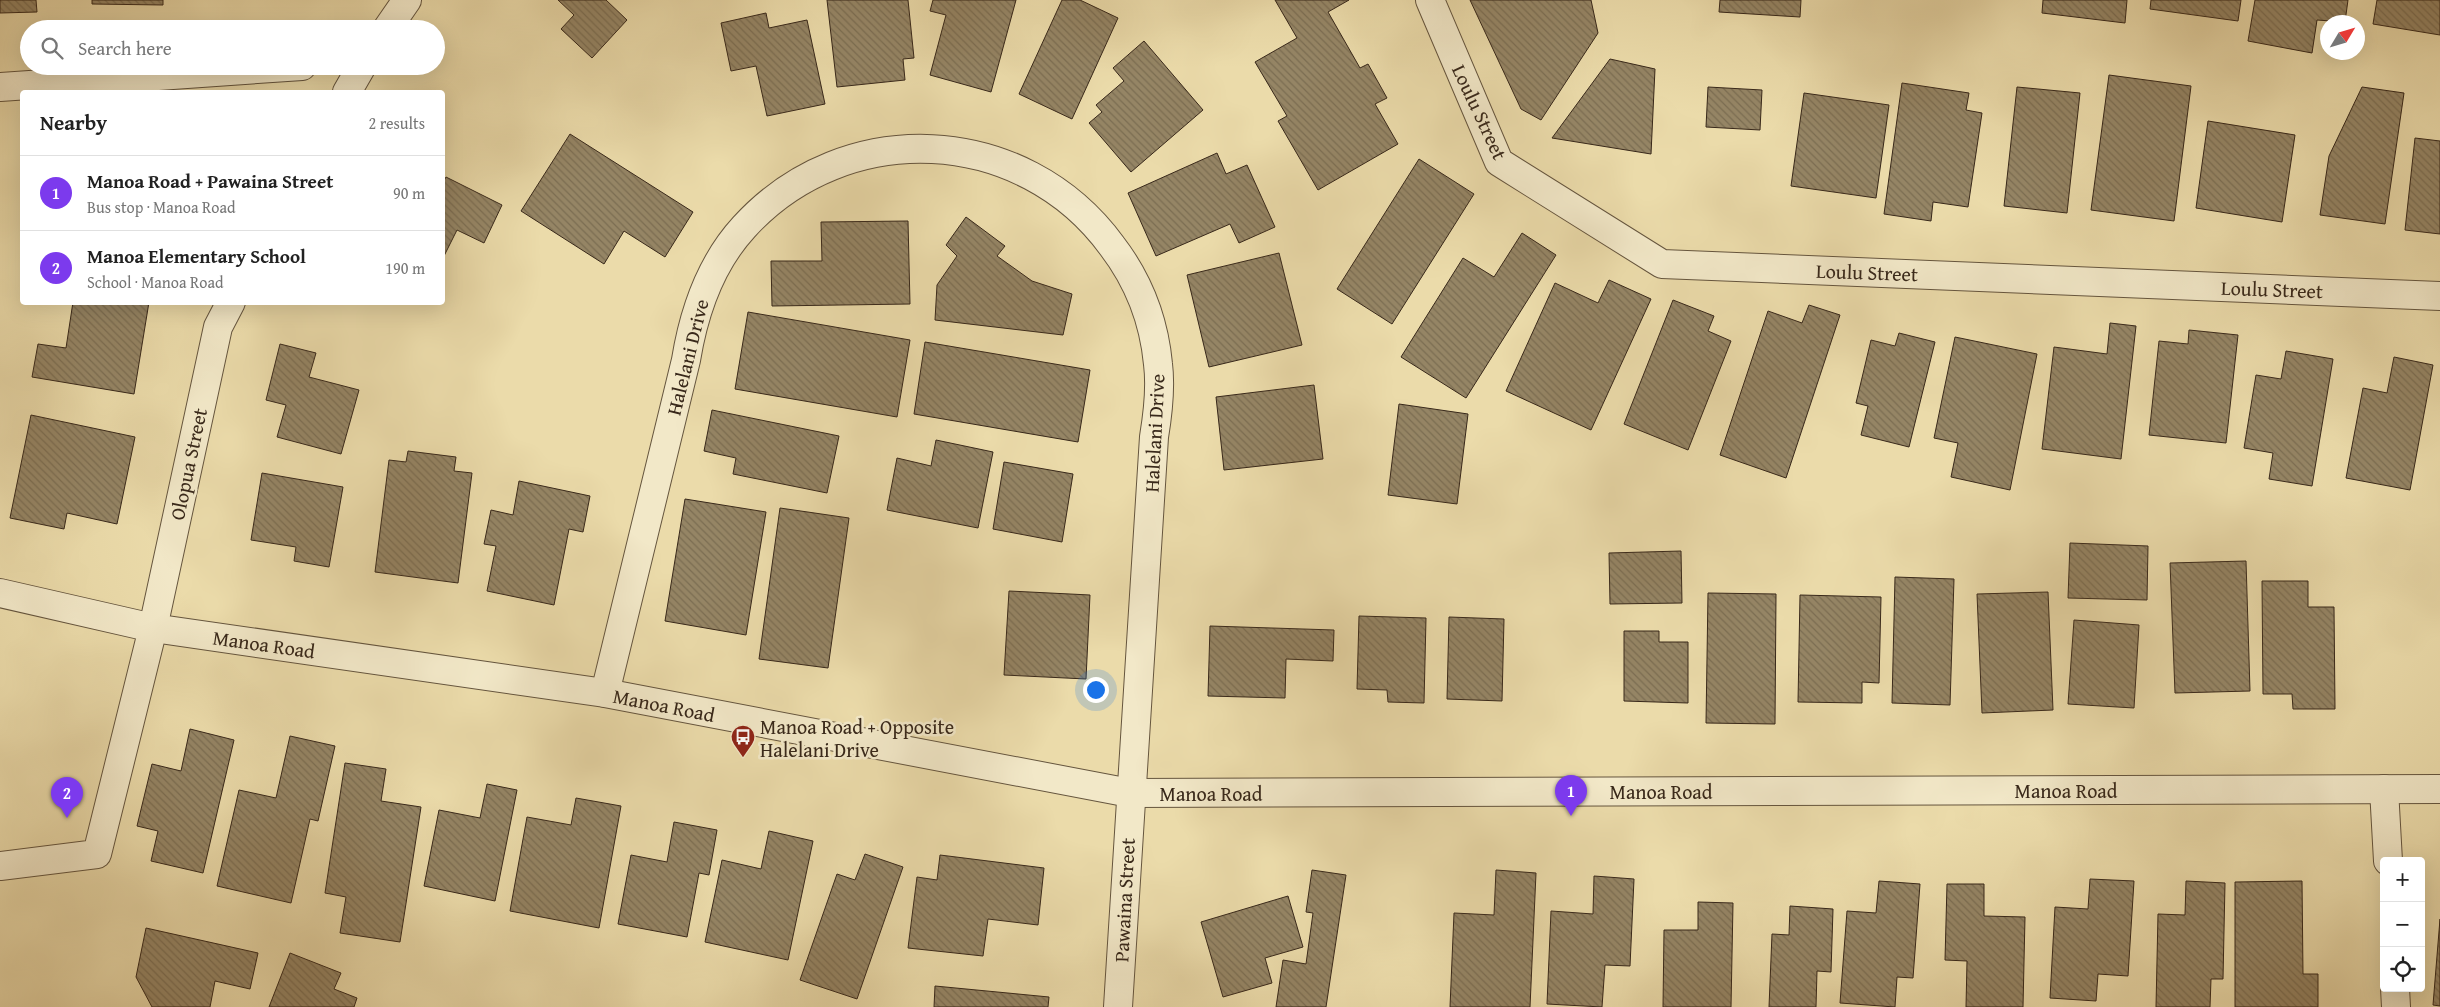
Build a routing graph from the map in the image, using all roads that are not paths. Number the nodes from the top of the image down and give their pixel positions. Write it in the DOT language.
graph roads {
  1 [pos="407,0"];
  2 [pos="1430,0"];
  3 [pos="393,20"];
  4 [pos="166,75"];
  5 [pos="357,75"];
  6 [pos="0,86"];
  7 [pos="348,90"];
  8 [pos="2440,296"];
  9 [pos="229,305"];
  10 [pos="0,593"];
  11 [pos="153,628"];
  12 [pos="606,694"];
  13 [pos="2384,789"];
  14 [pos="2440,789"];
  15 [pos="1130,794"];
  16 [pos="2388,857"];
  17 [pos="0,866"];
  18 [pos="2395,992"];
  19 [pos="1118,1007"];
  20 [pos="2396,1007"];
  1 -- 3 [label="street"];
  2 -- 8 [label="street, Loulu Street"];
  4 -- 6 [label="street"];
  5 -- 7 [label="street"];
  9 -- 11 [label="street, Olopua Street"];
  10 -- 11 [label="street, Manoa Road"];
  11 -- 12 [label="street, Manoa Road"];
  11 -- 17 [label="street, Olopua Street"];
  12 -- 15 [label="street, Manoa Road"];
  12 -- 15 [label="street, Halelani Drive"];
  13 -- 14 [label="street, Manoa Road"];
  13 -- 15 [label="street, Manoa Road"];
  13 -- 16 [label="street"];
  15 -- 19 [label="street, Pawaina Street"];
  18 -- 20 [label="street"];
}
